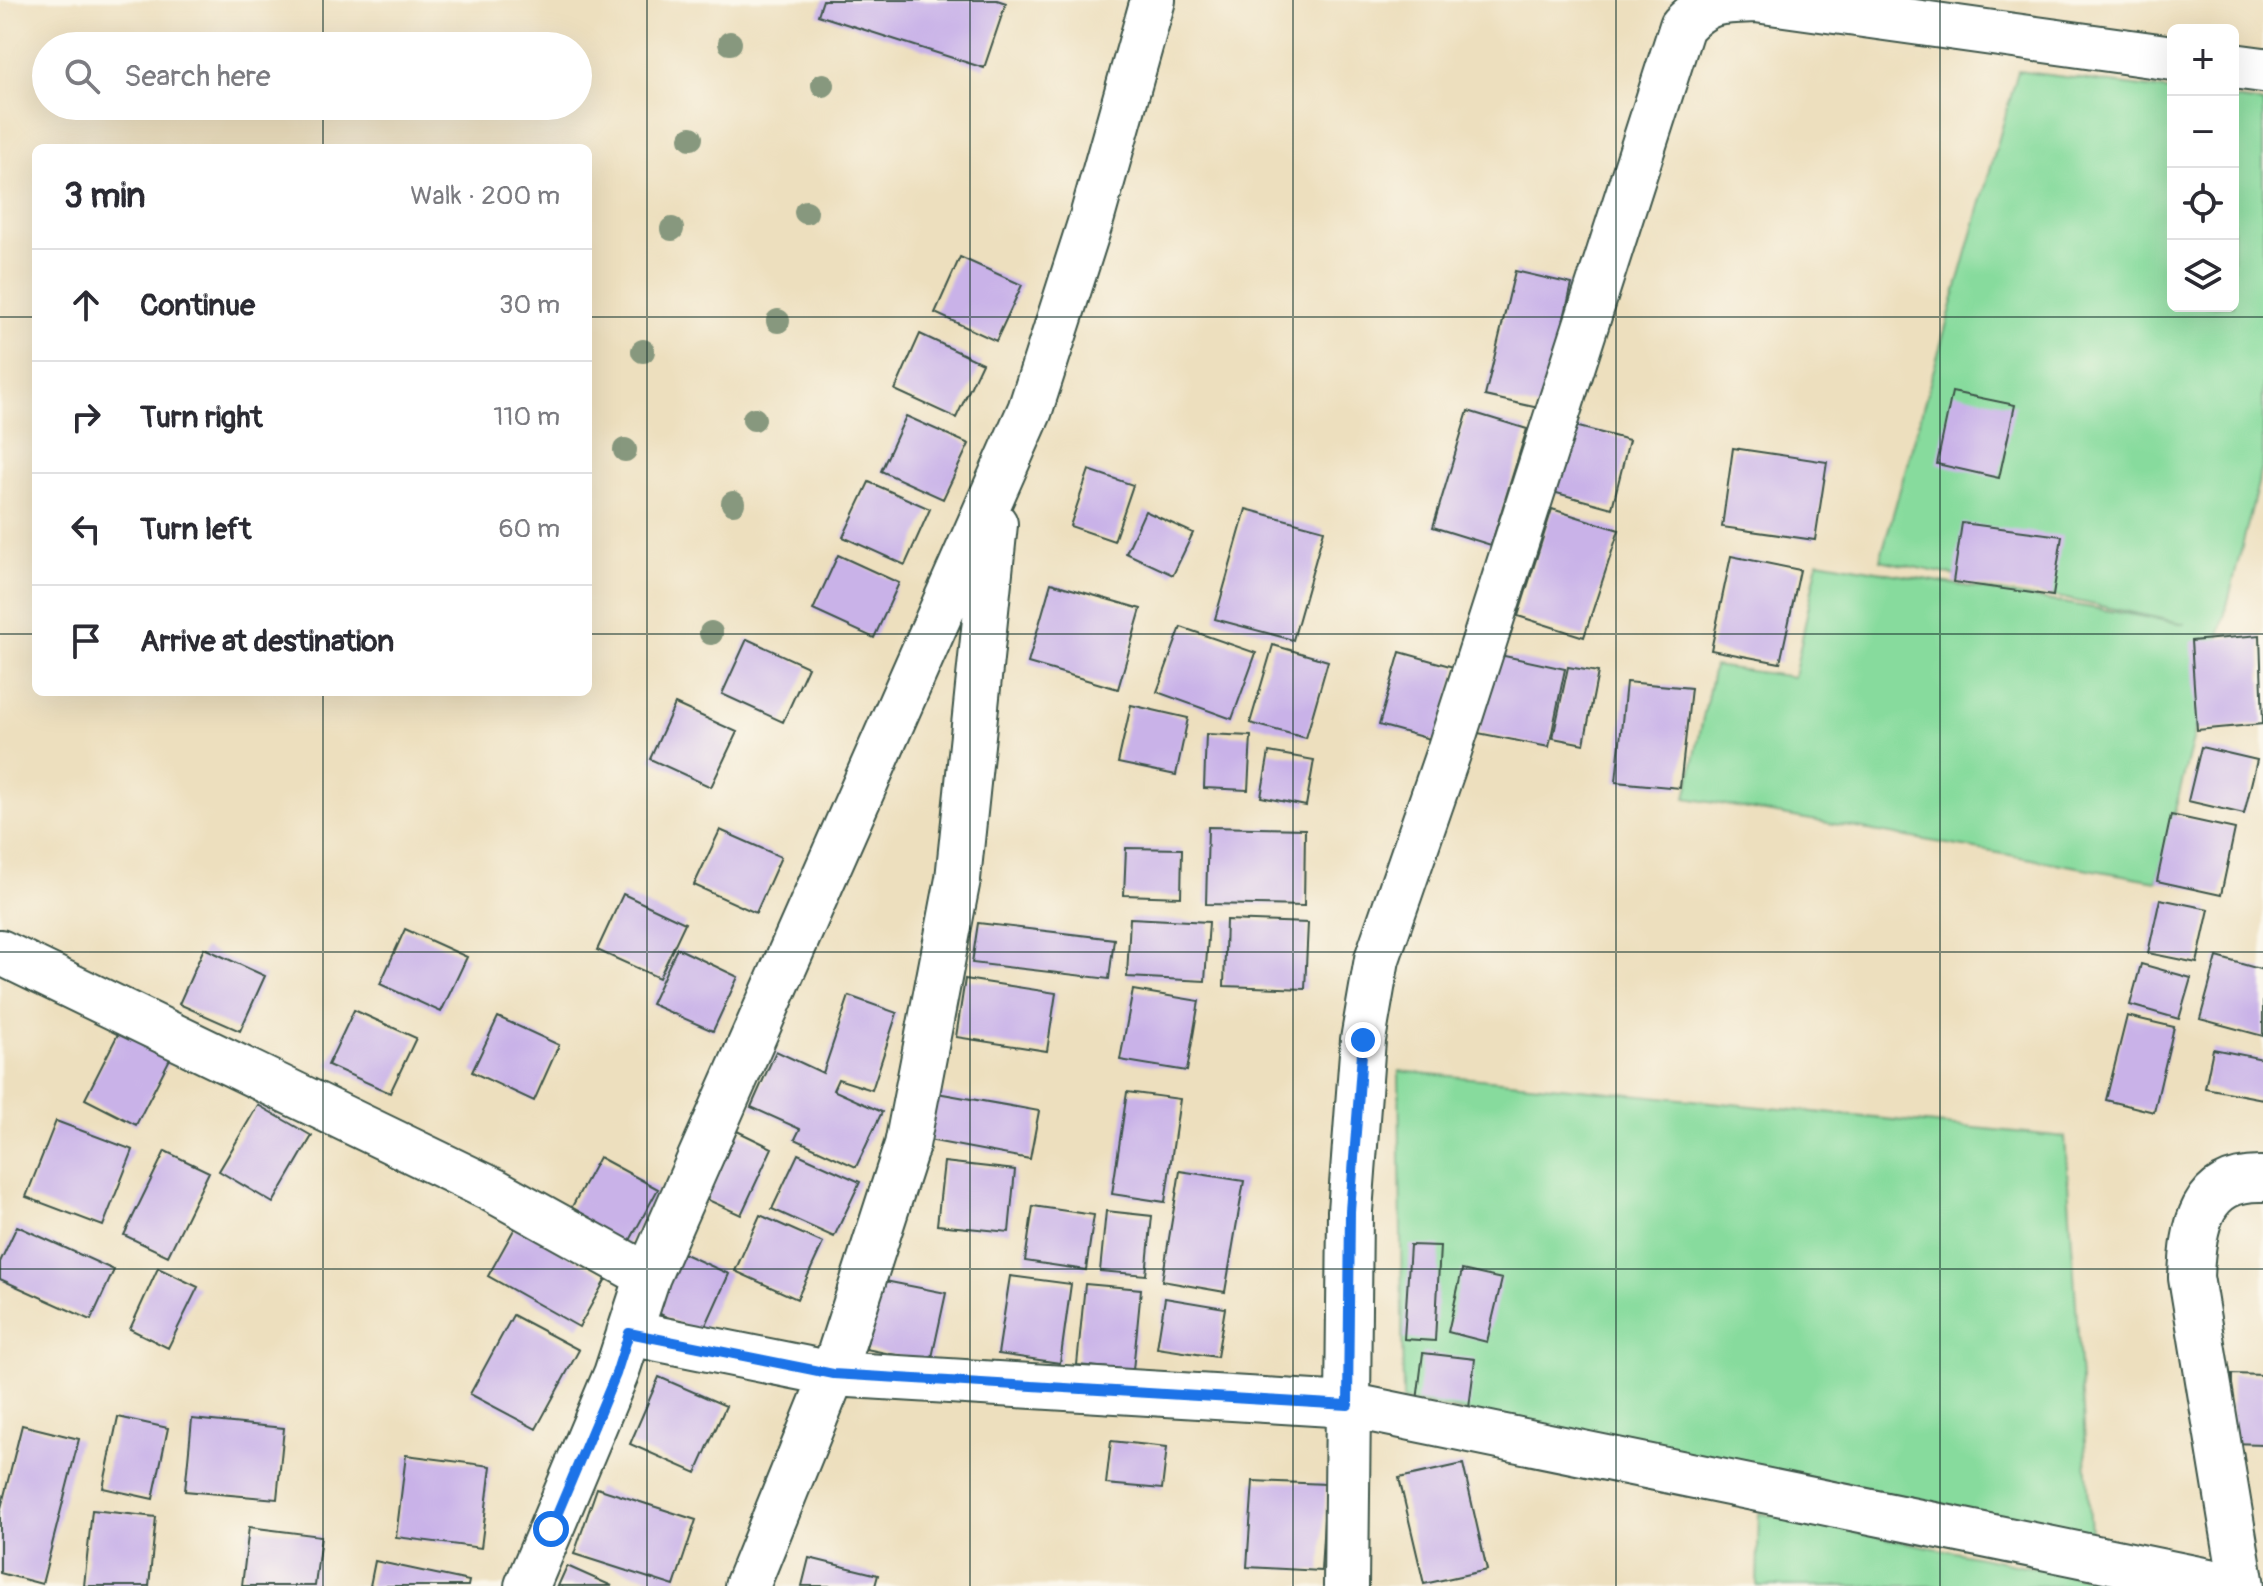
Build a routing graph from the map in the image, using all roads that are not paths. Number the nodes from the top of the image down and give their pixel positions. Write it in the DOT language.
graph roads {
  1 [pos="1153,0"];
  2 [pos="2167,57"];
  3 [pos="2239,67"];
  4 [pos="2263,70"];
  5 [pos="999,484"];
  6 [pos="0,952"];
  7 [pos="2263,1179"];
  8 [pos="648,1276"];
  9 [pos="629,1333"];
  10 [pos="833,1374"];
  11 [pos="1348,1405"];
  12 [pos="527,1586"];
  13 [pos="747,1586"];
  14 [pos="1346,1586"];
  15 [pos="2233,1586"];
  16 [pos="2242,1586"];
  1 -- 5 [label="street"];
  2 -- 11 [label="street"];
  3 -- 4 [label="street"];
  5 -- 8 [label="street"];
  5 -- 10 [label="street"];
  6 -- 8 [label="street"];
  7 -- 16 [label="street"];
  8 -- 9 [label="street"];
  9 -- 10 [label="street"];
  9 -- 12 [label="street"];
  10 -- 11 [label="street"];
  10 -- 13 [label="street"];
  11 -- 14 [label="street"];
  11 -- 15 [label="street"];
}
